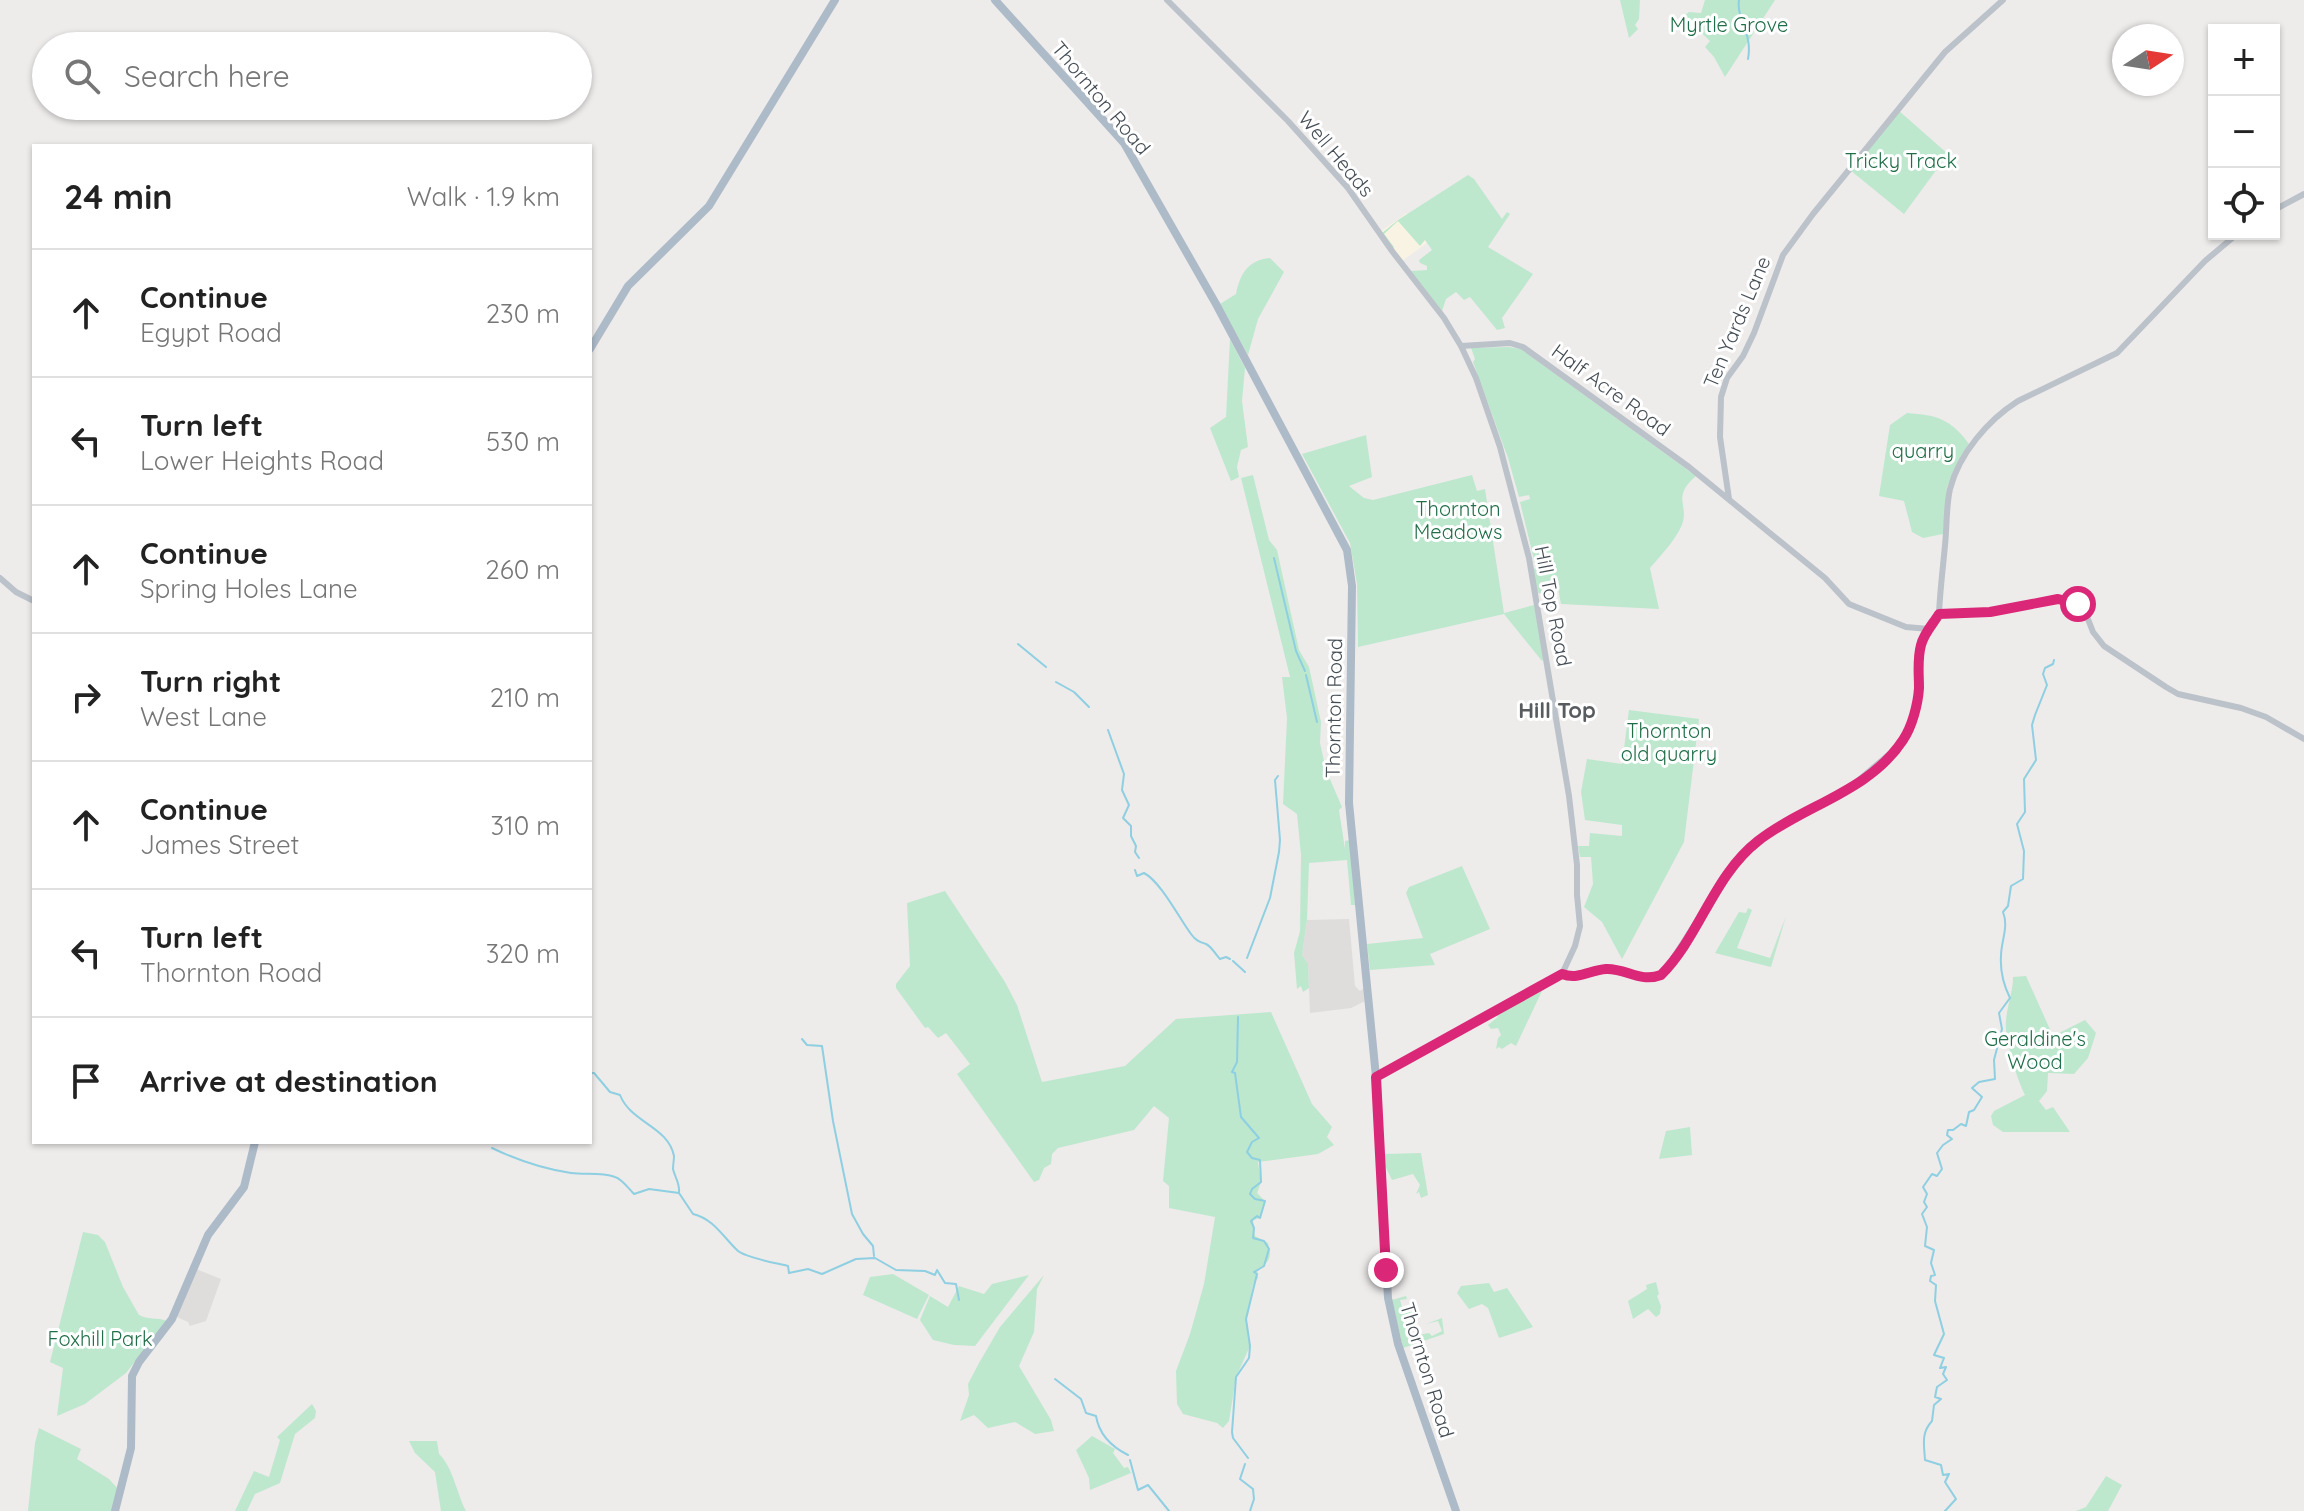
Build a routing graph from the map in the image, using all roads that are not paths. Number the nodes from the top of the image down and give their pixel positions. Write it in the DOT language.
graph roads {
  1 [pos="835,0"];
  2 [pos="995,0"];
  3 [pos="1167,0"];
  4 [pos="2003,0"];
  5 [pos="2304,194"];
  6 [pos="2280,207"];
  7 [pos="2230,240"];
  8 [pos="592,346"];
  9 [pos="1461,346"];
  10 [pos="1729,499"];
  11 [pos="0,578"];
  12 [pos="32,600"];
  13 [pos="1939,614"];
  14 [pos="1929,629"];
  15 [pos="2304,739"];
  16 [pos="1562,974"];
  17 [pos="1376,1077"];
  18 [pos="255,1144"];
  19 [pos="115,1511"];
  20 [pos="1456,1511"];
  1 -- 8 [label="main road"];
  2 -- 17 [label="main road, Thornton Road"];
  3 -- 9 [label="street, Well Heads"];
  4 -- 10 [label="street, Ten Yards Lane"];
  5 -- 6 [label="street"];
  7 -- 13 [label="street"];
  9 -- 10 [label="street, Half Acre Road"];
  9 -- 16 [label="street, Hill Top Road"];
  10 -- 14 [label="street, Half Acre Road"];
  11 -- 12 [label="street"];
  13 -- 14 [label="street"];
  13 -- 15 [label="street"];
  14 -- 16 [label="street"];
  16 -- 17 [label="street"];
  17 -- 20 [label="main road, Thornton Road"];
  18 -- 19 [label="main road"];
}
